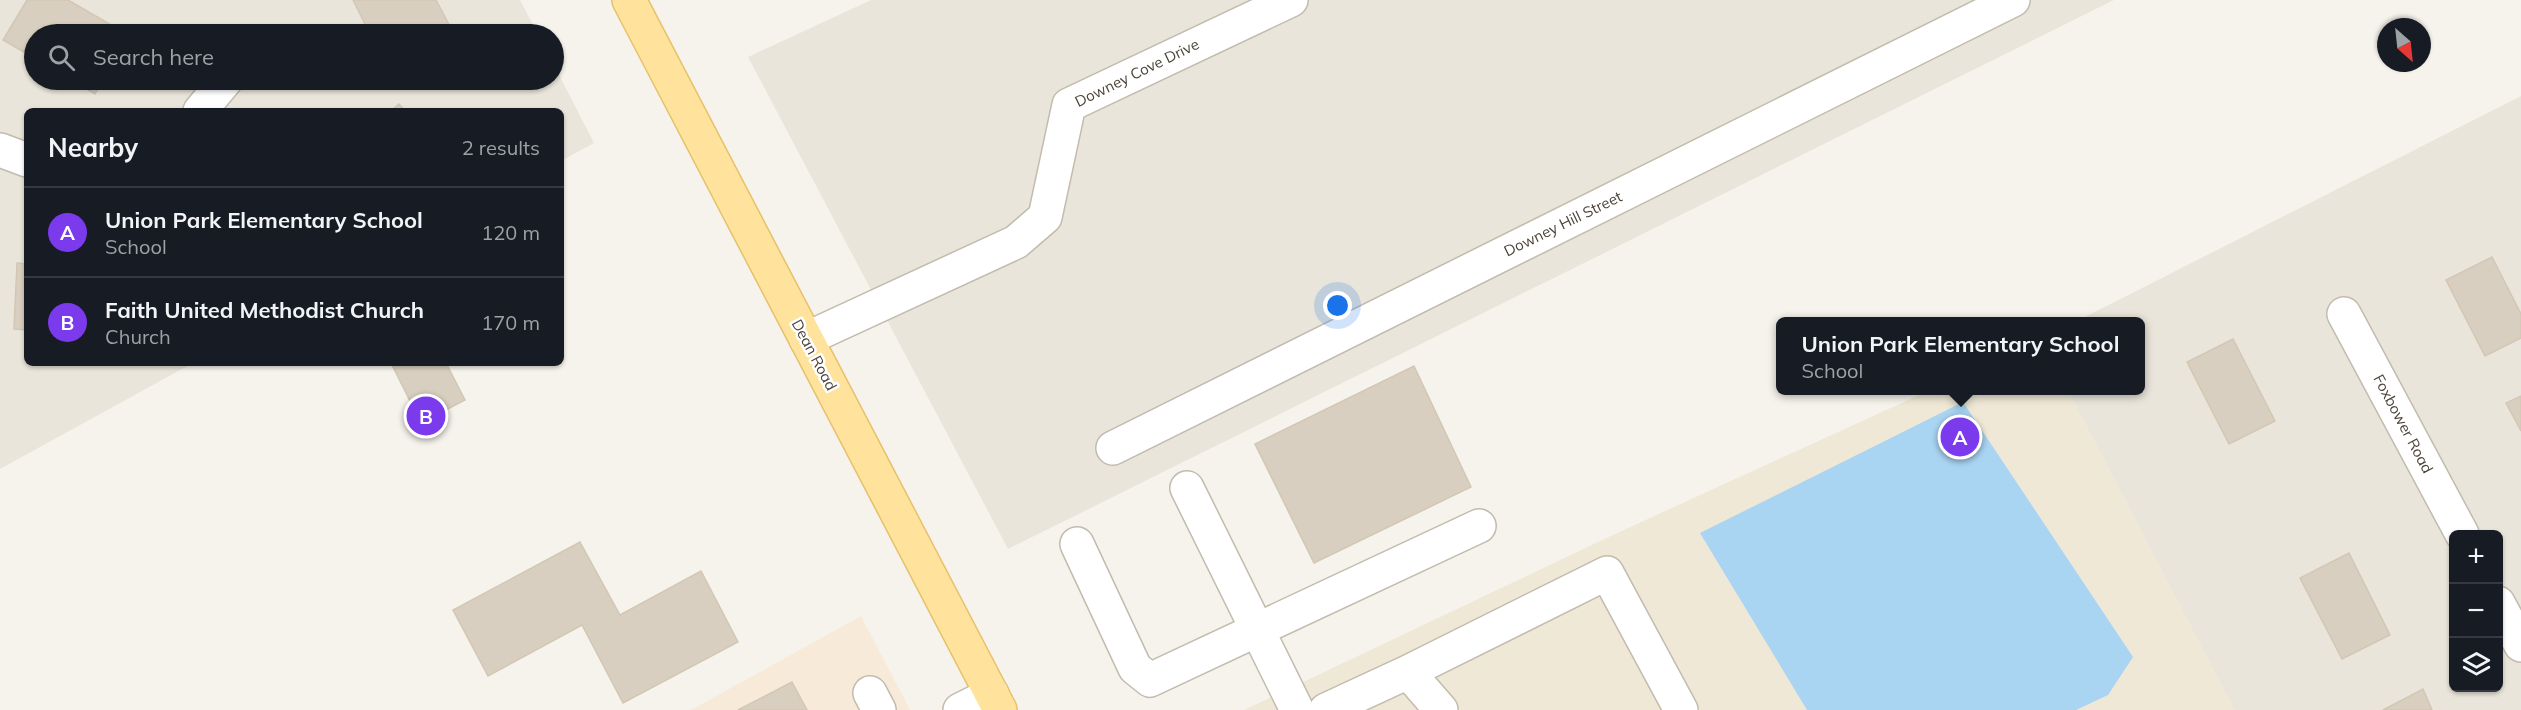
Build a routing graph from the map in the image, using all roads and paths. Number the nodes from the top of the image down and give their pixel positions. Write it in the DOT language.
graph roads {
  1 [pos="629,0"];
  2 [pos="1291,0"];
  3 [pos="2013,0"];
  4 [pos="218,90"];
  5 [pos="203,108"];
  6 [pos="0,150"];
  7 [pos="24,159"];
  8 [pos="2344,314"];
  9 [pos="806,339"];
  10 [pos="1113,448"];
  11 [pos="1187,488"];
  12 [pos="1479,526"];
  13 [pos="2460,530"];
  14 [pos="1077,544"];
  15 [pos="2503,611"];
  16 [pos="1256,630"];
  17 [pos="2521,645"];
  18 [pos="1408,672"];
  19 [pos="996,702"];
  20 [pos="960,710"];
  21 [pos="1297,710"];
  22 [pos="1326,710"];
  23 [pos="1441,710"];
  24 [pos="1681,710"];
  1 -- 9 [label="main road, Dean Road"];
  2 -- 9 [label="street, Downey Cove Drive"];
  3 -- 10 [label="street, Downey Hill Street"];
  4 -- 5 [label="street"];
  6 -- 7 [label="street"];
  8 -- 13 [label="street, Foxbower Road"];
  9 -- 19 [label="main road, Dean Road"];
  11 -- 16 [label="street"];
  12 -- 16 [label="street"];
  14 -- 16 [label="street"];
  15 -- 17 [label="street"];
  16 -- 21 [label="street"];
  18 -- 22 [label="street"];
  18 -- 23 [label="street"];
  18 -- 24 [label="street"];
  19 -- 20 [label="street"];
}
